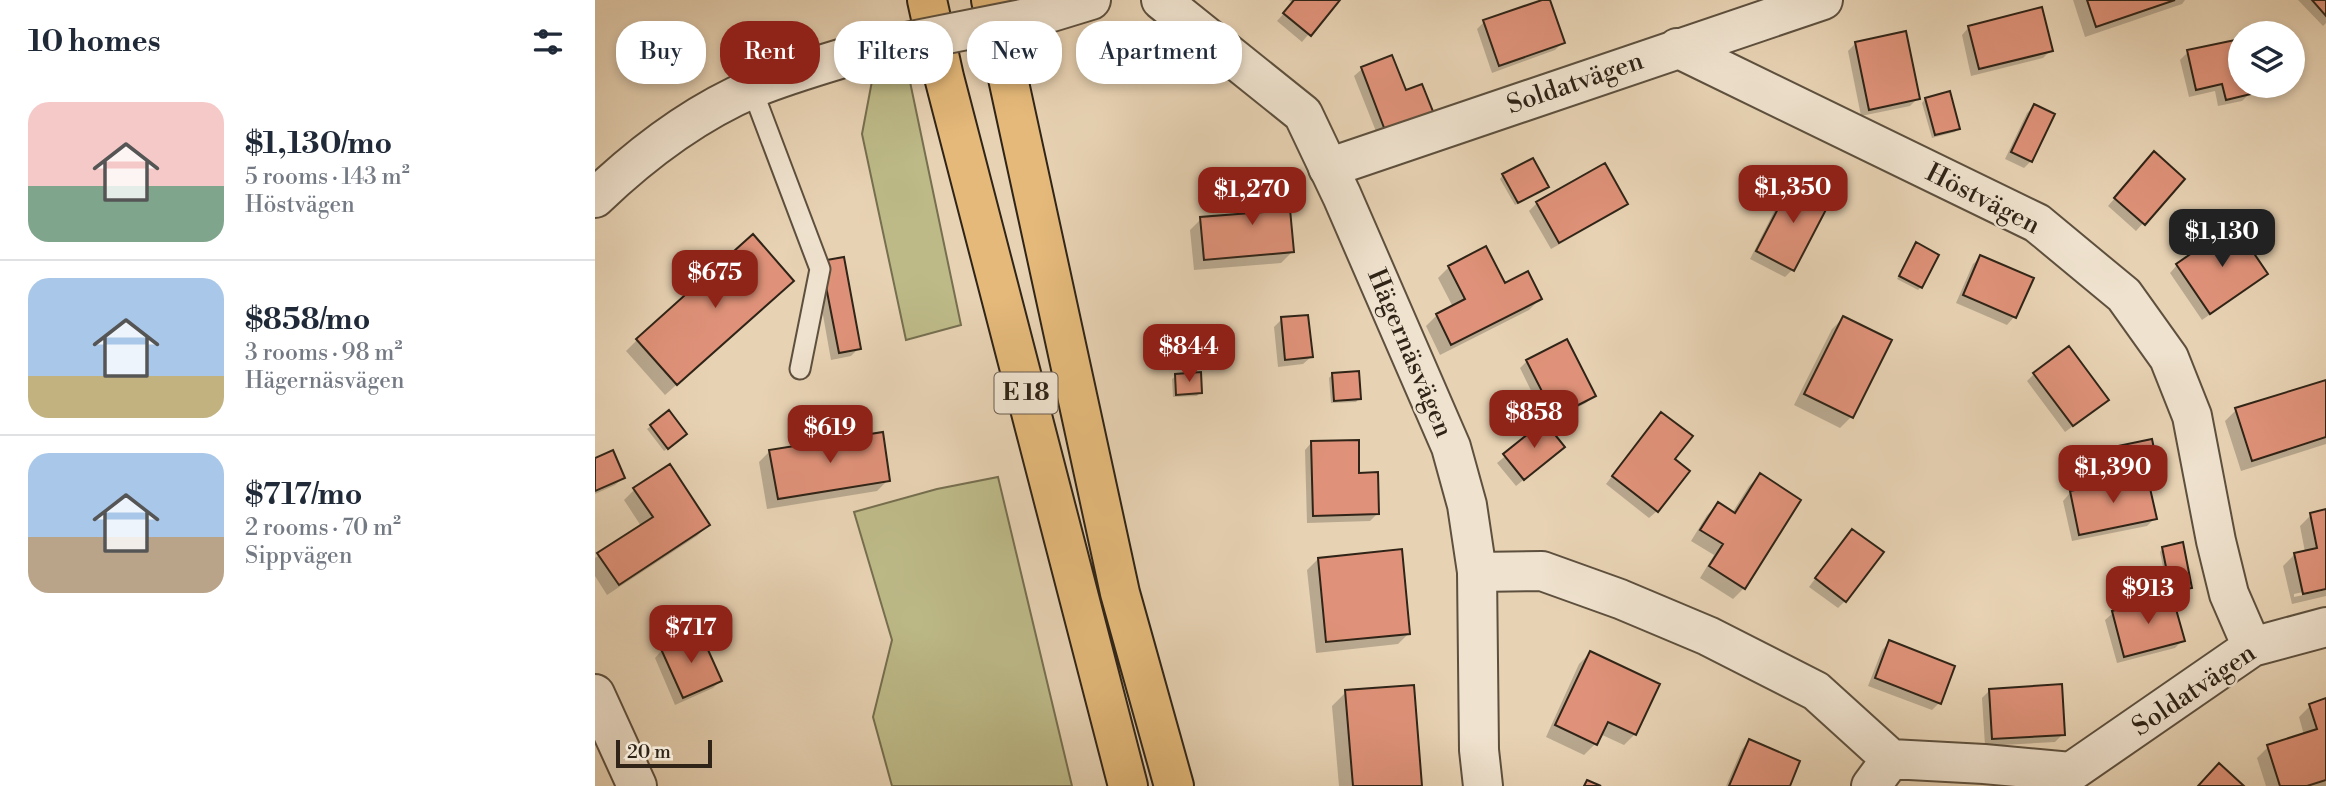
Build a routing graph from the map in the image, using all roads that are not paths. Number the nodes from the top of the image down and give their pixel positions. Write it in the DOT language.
graph roads {
  1 [pos="927,0"];
  2 [pos="991,0"];
  3 [pos="1091,0"];
  4 [pos="1161,0"];
  5 [pos="1823,0"];
  6 [pos="1677,48"];
  7 [pos="752,89"];
  8 [pos="1328,167"];
  9 [pos="595,198"];
  10 [pos="800,369"];
  11 [pos="1477,572"];
  12 [pos="2326,627"];
  13 [pos="2252,647"];
  14 [pos="595,694"];
  15 [pos="1881,773"];
  16 [pos="2077,779"];
  17 [pos="637,786"];
  18 [pos="1128,786"];
  19 [pos="1174,786"];
  20 [pos="1482,786"];
  1 -- 18 [label="highway, E 18"];
  2 -- 19 [label="highway, E 18"];
  3 -- 7 [label="street, bridge"];
  4 -- 8 [label="street, Hägernäsvägen"];
  5 -- 6 [label="street, Soldatvägen"];
  6 -- 8 [label="street, Soldatvägen"];
  6 -- 13 [label="street, Höstvägen"];
  7 -- 9 [label="street"];
  7 -- 10 [label="lane"];
  8 -- 11 [label="street, Hägernäsvägen"];
  11 -- 15 [label="street"];
  11 -- 20 [label="street, Hägernäsvägen"];
  12 -- 13 [label="street, Soldatvägen"];
  13 -- 16 [label="street, Soldatvägen"];
  14 -- 17 [label="street"];
  15 -- 16 [label="street"];
}
